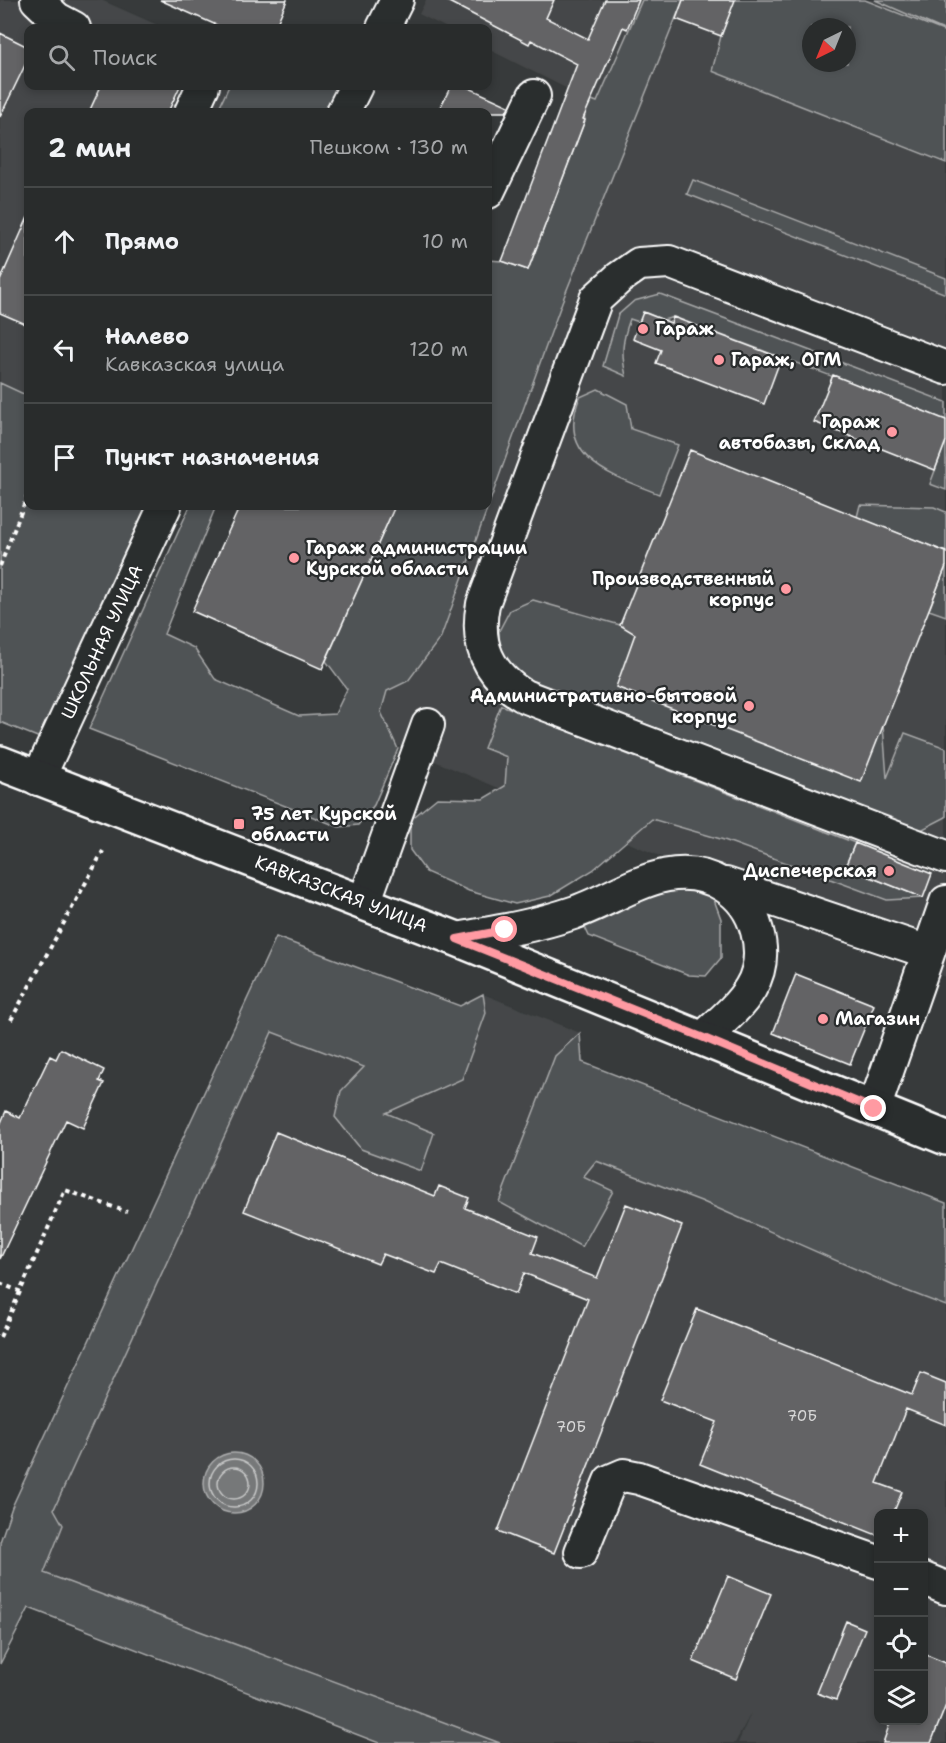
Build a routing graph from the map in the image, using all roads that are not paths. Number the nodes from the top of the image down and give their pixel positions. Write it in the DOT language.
graph roads {
  1 [pos="37,0"];
  2 [pos="397,0"];
  3 [pos="66,24"];
  4 [pos="385,24"];
  5 [pos="201,90"];
  6 [pos="354,90"];
  7 [pos="534,96"];
  8 [pos="193,108"];
  9 [pos="345,108"];
  10 [pos="492,184"];
  11 [pos="946,368"];
  12 [pos="163,510"];
  13 [pos="428,725"];
  14 [pos="0,764"];
  15 [pos="38,779"];
  16 [pos="946,857"];
  17 [pos="717,881"];
  18 [pos="364,903"];
  19 [pos="946,903"];
  20 [pos="457,939"];
  21 [pos="928,952"];
  22 [pos="704,1038"];
  23 [pos="874,1109"];
  24 [pos="946,1138"];
  25 [pos="581,1552"];
  26 [pos="874,1560"];
  27 [pos="928,1581"];
  28 [pos="946,1588"];
  1 -- 3 [label="street"];
  2 -- 4 [label="street"];
  5 -- 8 [label="street"];
  6 -- 9 [label="street"];
  7 -- 10 [label="street"];
  11 -- 16 [label="street"];
  12 -- 15 [label="street, ШКОЛЬНАЯ УЛИЦА"];
  13 -- 18 [label="street"];
  14 -- 15 [label="main road, КАВКАЗСКАЯ УЛИЦА"];
  15 -- 18 [label="main road, КАВКАЗСКАЯ УЛИЦА"];
  17 -- 20 [label="street"];
  17 -- 21 [label="street"];
  17 -- 22 [label="street"];
  18 -- 20 [label="main road, КАВКАЗСКАЯ УЛИЦА"];
  19 -- 21 [label="street"];
  20 -- 22 [label="main road, КАВКАЗСКАЯ УЛИЦА"];
  21 -- 23 [label="street"];
  22 -- 23 [label="main road, КАВКАЗСКАЯ УЛИЦА"];
  23 -- 24 [label="main road, КАВКАЗСКАЯ УЛИЦА"];
  25 -- 26 [label="street"];
  27 -- 28 [label="street"];
}
